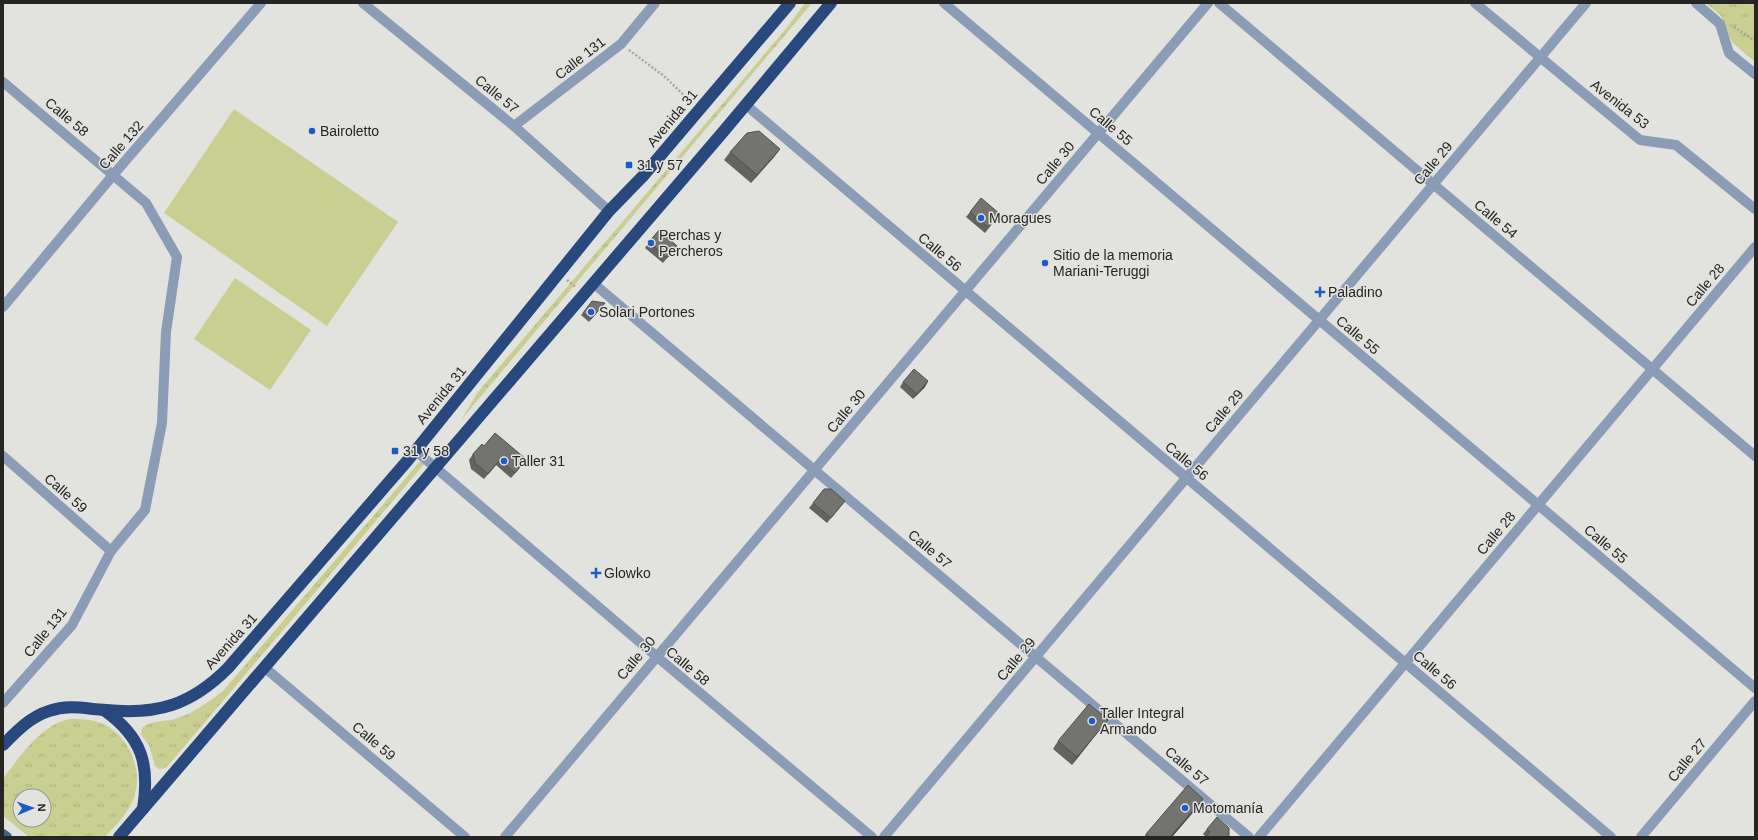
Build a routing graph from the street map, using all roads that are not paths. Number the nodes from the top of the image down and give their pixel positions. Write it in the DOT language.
graph roads {
  1 [pos="261,3"];
  2 [pos="363,3"];
  3 [pos="655,3"];
  4 [pos="790,3"];
  5 [pos="830,3"];
  6 [pos="944,3"];
  7 [pos="1208,3"];
  8 [pos="1219,3"];
  9 [pos="1475,3"];
  10 [pos="1586,3"];
  11 [pos="1696,3"];
  12 [pos="1540,58"];
  13 [pos="1755,74"];
  14 [pos="3,82"];
  15 [pos="746,105"];
  16 [pos="514,126"];
  17 [pos="1098,133"];
  18 [pos="114,174"];
  19 [pos="1433,184"];
  20 [pos="1755,209"];
  21 [pos="609,211"];
  22 [pos="1755,247"];
  23 [pos="593,283"];
  24 [pos="965,291"];
  25 [pos="3,307"];
  26 [pos="1319,320"];
  27 [pos="1652,369"];
  28 [pos="416,451"];
  29 [pos="3,456"];
  30 [pos="1755,456"];
  31 [pos="434,468"];
  32 [pos="815,470"];
  33 [pos="1186,478"];
  34 [pos="1538,505"];
  35 [pos="111,551"];
  36 [pos="656,656"];
  37 [pos="1036,657"];
  38 [pos="1405,663"];
  39 [pos="264,667"];
  40 [pos="1755,688"];
  41 [pos="1755,701"];
  42 [pos="3,703"];
  43 [pos="104,710"];
  44 [pos="3,745"];
  45 [pos="143,809"];
  46 [pos="3,834"];
  47 [pos="7,837"];
  48 [pos="119,837"];
  49 [pos="465,837"];
  50 [pos="505,837"];
  51 [pos="872,837"];
  52 [pos="884,837"];
  53 [pos="1249,837"];
  54 [pos="1259,837"];
  55 [pos="1611,837"];
  56 [pos="1641,837"];
  1 -- 18 [label="street, Calle 132"];
  2 -- 16 [label="street, Calle 57"];
  3 -- 16 [label="street, Calle 131"];
  4 -- 21 [label="highway, Avenida 31"];
  5 -- 15 [label="highway"];
  6 -- 17 [label="street, Calle 55"];
  7 -- 17 [label="street, Calle 30"];
  8 -- 19 [label="street, Calle 54"];
  9 -- 12 [label="street, Avenida 53"];
  10 -- 12 [label="street, Calle 29"];
  11 -- 13 [label="street"];
  12 -- 19 [label="street, Calle 29"];
  12 -- 20 [label="street, Avenida 53"];
  14 -- 18 [label="street, Calle 58"];
  15 -- 23 [label="highway"];
  15 -- 24 [label="street, Calle 56"];
  16 -- 21 [label="street, Calle 57"];
  17 -- 24 [label="street, Calle 30"];
  17 -- 26 [label="street, Calle 55"];
  18 -- 25 [label="street, Calle 132"];
  18 -- 35 [label="street, Calle 58"];
  19 -- 26 [label="street, Calle 29"];
  19 -- 27 [label="street, Calle 54"];
  21 -- 28 [label="highway, Avenida 31"];
  22 -- 27 [label="street, Calle 28"];
  23 -- 31 [label="highway"];
  23 -- 32 [label="street, Calle 57"];
  24 -- 32 [label="street, Calle 30"];
  24 -- 33 [label="street, Calle 56"];
  26 -- 33 [label="street, Calle 29"];
  26 -- 34 [label="street, Calle 55"];
  27 -- 30 [label="street, Calle 54"];
  27 -- 34 [label="street, Calle 28"];
  28 -- 31 [label="street, Calle 58"];
  28 -- 43 [label="highway, Avenida 31"];
  29 -- 35 [label="street, Calle 59"];
  31 -- 36 [label="street, Calle 58"];
  31 -- 39 [label="highway"];
  32 -- 36 [label="street, Calle 30"];
  32 -- 37 [label="street, Calle 57"];
  33 -- 37 [label="street, Calle 29"];
  33 -- 38 [label="street, Calle 56"];
  34 -- 38 [label="street, Calle 28"];
  34 -- 40 [label="street, Calle 55"];
  35 -- 42 [label="street, Calle 131"];
  36 -- 50 [label="street, Calle 30"];
  36 -- 51 [label="street, Calle 58"];
  37 -- 52 [label="street, Calle 29"];
  37 -- 53 [label="street, Calle 57"];
  38 -- 54 [label="street, Calle 28"];
  38 -- 55 [label="street, Calle 56"];
  39 -- 45 [label="highway"];
  39 -- 49 [label="street, Calle 59"];
  41 -- 56 [label="street, Calle 27"];
  43 -- 44 [label="highway, Avenida 31"];
  43 -- 45 [label="highway"];
  45 -- 48 [label="highway"];
  46 -- 47 [label="main road"];
}
